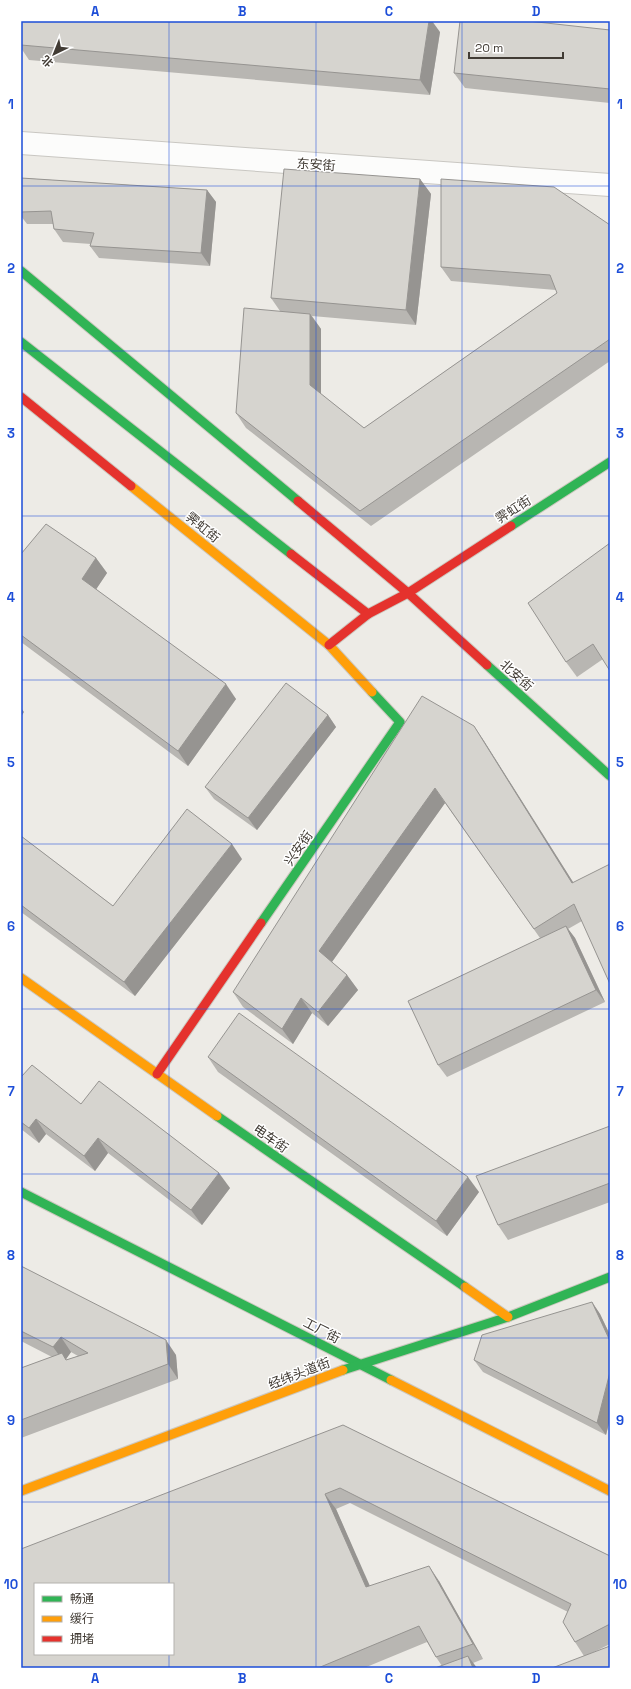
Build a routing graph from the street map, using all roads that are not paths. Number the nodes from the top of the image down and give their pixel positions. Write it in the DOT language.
graph roads {
  1 [pos="21,143"];
  2 [pos="610,185"];
  3 [pos="21,271"];
  4 [pos="21,342"];
  5 [pos="21,397"];
  6 [pos="610,462"];
  7 [pos="408,593"];
  8 [pos="368,614"];
  9 [pos="329,646"];
  10 [pos="610,776"];
  11 [pos="21,978"];
  12 [pos="157,1074"];
  13 [pos="21,1192"];
  14 [pos="610,1277"];
  15 [pos="508,1317"];
  16 [pos="360,1364"];
  17 [pos="21,1491"];
  18 [pos="610,1491"];
  1 -- 2 [label="street, 东安街"];
  3 -- 7 [label="street, 北安街"];
  4 -- 8 [label="street"];
  5 -- 9 [label="street, 霁虹街"];
  6 -- 7 [label="street, 霁虹街"];
  7 -- 8 [label="street, 霁虹街"];
  7 -- 10 [label="street, 北安街"];
  8 -- 9 [label="street, 霁虹街"];
  9 -- 12 [label="street, 兴安街"];
  11 -- 12 [label="street, 电车街"];
  12 -- 15 [label="street, 电车街"];
  13 -- 16 [label="street, 工厂街"];
  14 -- 15 [label="street, 经纬头道街"];
  15 -- 16 [label="street, 经纬头道街"];
  16 -- 17 [label="street, 经纬头道街"];
  16 -- 18 [label="street, 工厂街"];
}
